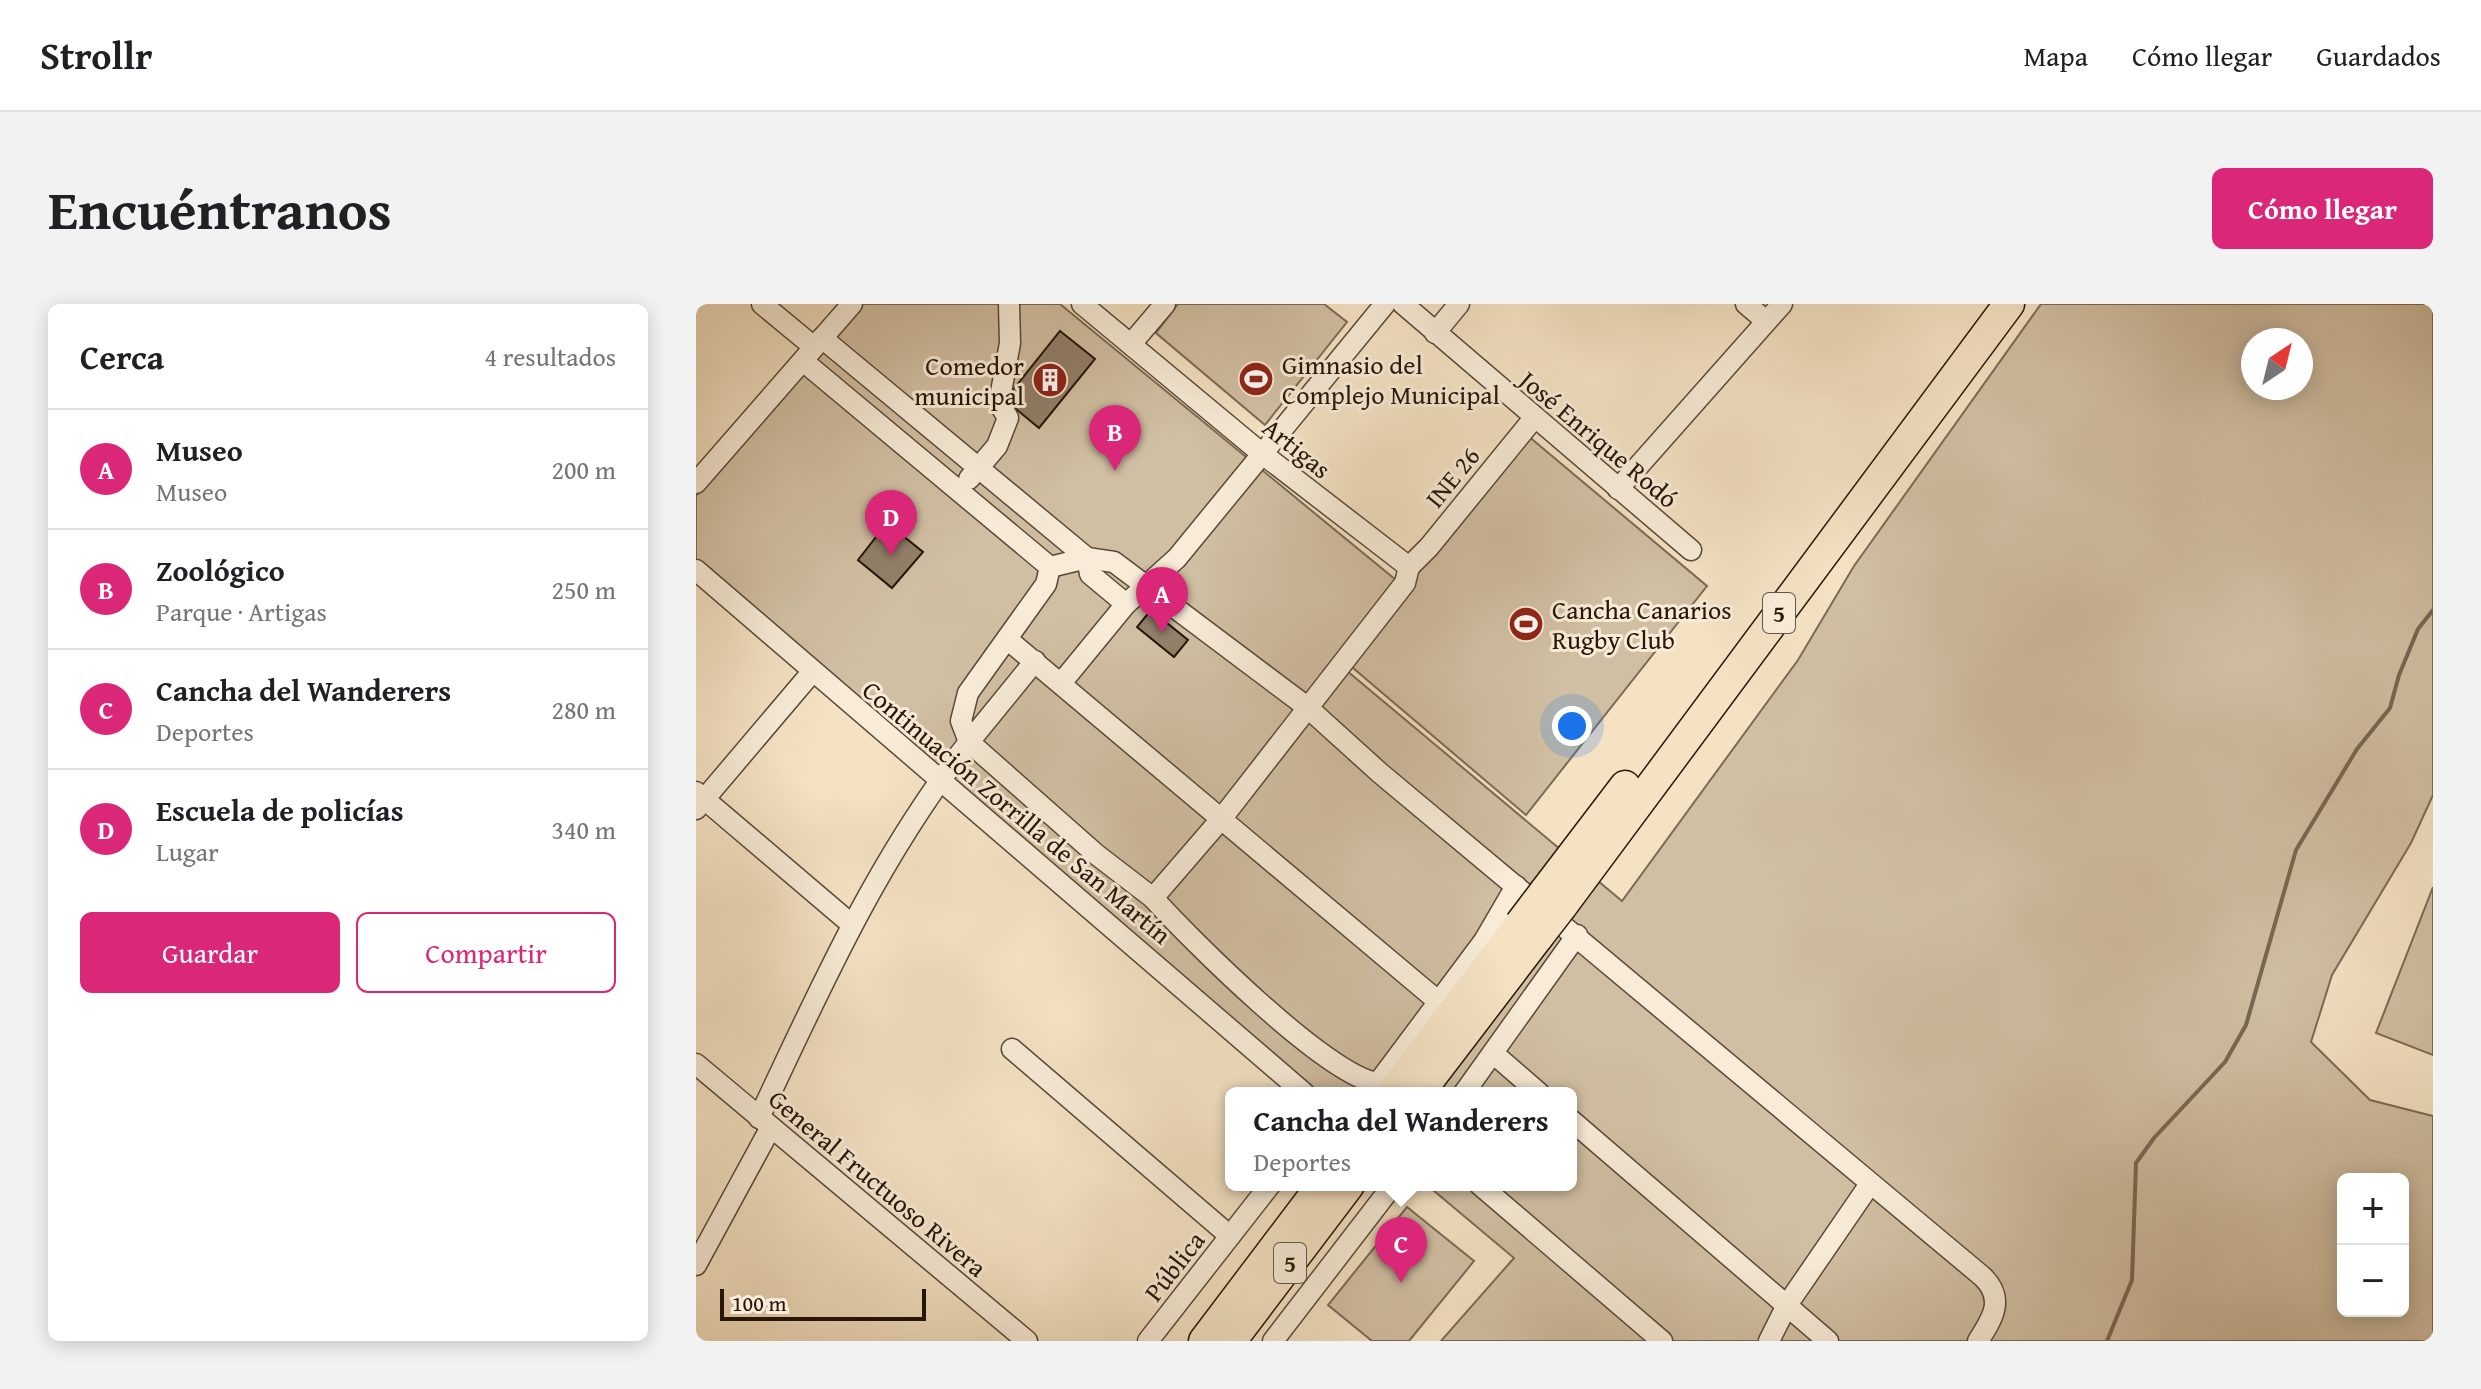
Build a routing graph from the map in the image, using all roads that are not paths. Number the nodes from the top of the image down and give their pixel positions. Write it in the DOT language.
graph roads {
  1 [pos="762,304"];
  2 [pos="852,304"];
  3 [pos="1009,304"];
  4 [pos="1082,304"];
  5 [pos="1165,304"];
  6 [pos="1385,304"];
  7 [pos="1403,304"];
  8 [pos="1459,304"];
  9 [pos="1746,304"];
  10 [pos="1782,304"];
  11 [pos="1985,304"];
  12 [pos="2009,304"];
  13 [pos="1766,321"];
  14 [pos="1435,333"];
  15 [pos="1131,344"];
  16 [pos="813,349"];
  17 [pos="1534,418"];
  18 [pos="1260,452"];
  19 [pos="977,470"];
  20 [pos="696,483"];
  21 [pos="1618,489"];
  22 [pos="959,491"];
  23 [pos="1691,550"];
  24 [pos="1087,558"];
  25 [pos="1050,567"];
  26 [pos="1409,567"];
  27 [pos="696,570"];
  28 [pos="1146,586"];
  29 [pos="1126,604"];
  30 [pos="1007,639"];
  31 [pos="1035,661"];
  32 [pos="813,671"];
  33 [pos="1062,682"];
  34 [pos="1307,707"];
  35 [pos="969,742"];
  36 [pos="939,780"];
  37 [pos="699,800"];
  38 [pos="1222,818"];
  39 [pos="1541,894"];
  40 [pos="1153,898"];
  41 [pos="850,923"];
  42 [pos="1529,930"];
  43 [pos="1577,935"];
  44 [pos="1439,1002"];
  45 [pos="1012,1049"];
  46 [pos="1494,1054"];
  47 [pos="696,1064"];
  48 [pos="1514,1085"];
  49 [pos="1297,1087"];
  50 [pos="1397,1087"];
  51 [pos="1423,1087"];
  52 [pos="1469,1087"];
  53 [pos="765,1123"];
  54 [pos="1577,1125"];
  55 [pos="1870,1184"];
  56 [pos="1265,1191"];
  57 [pos="1317,1191"];
  58 [pos="1344,1191"];
  59 [pos="1388,1191"];
  60 [pos="1487,1191"];
  61 [pos="1230,1236"];
  62 [pos="696,1265"];
  63 [pos="1787,1305"];
  64 [pos="1027,1341"];
  65 [pos="1148,1341"];
  66 [pos="1204,1341"];
  67 [pos="1231,1341"];
  68 [pos="1273,1341"];
  69 [pos="1662,1341"];
  70 [pos="1769,1341"];
  71 [pos="1828,1341"];
  72 [pos="1978,1341"];
  1 -- 16 [label="street"];
  2 -- 16 [label="street"];
  3 -- 19 [label="street"];
  4 -- 15 [label="street, Artigas"];
  5 -- 15 [label="street"];
  6 -- 18 [label="street"];
  7 -- 14 [label="street, José Enrique Rodó"];
  8 -- 14 [label="street"];
  9 -- 13 [label="street"];
  10 -- 13 [label="street"];
  11 -- 39 [label="highway, 5"];
  12 -- 39 [label="highway, 5"];
  13 -- 21 [label="street"];
  14 -- 17 [label="street, José Enrique Rodó"];
  15 -- 18 [label="street, Artigas"];
  16 -- 19 [label="street"];
  16 -- 20 [label="street"];
  16 -- 22 [label="street"];
  17 -- 21 [label="street, José Enrique Rodó"];
  17 -- 26 [label="street, INE 26"];
  18 -- 26 [label="street, Artigas"];
  18 -- 28 [label="street"];
  19 -- 22 [label="street"];
  19 -- 24 [label="street"];
  21 -- 23 [label="street, José Enrique Rodó"];
  22 -- 25 [label="street"];
  24 -- 25 [label="street"];
  24 -- 28 [label="street"];
  24 -- 29 [label="street"];
  25 -- 30 [label="street"];
  26 -- 34 [label="street, INE 26"];
  27 -- 32 [label="street, Continuación Zorrilla de San Martín"];
  28 -- 29 [label="street"];
  28 -- 34 [label="street"];
  29 -- 33 [label="street"];
  30 -- 31 [label="street"];
  30 -- 35 [label="street"];
  31 -- 33 [label="street"];
  31 -- 35 [label="street"];
  32 -- 36 [label="street, Continuación Zorrilla de San Martín"];
  32 -- 37 [label="street"];
  33 -- 38 [label="street"];
  34 -- 38 [label="street, INE 26"];
  34 -- 39 [label="street"];
  35 -- 36 [label="street"];
  35 -- 40 [label="street"];
  36 -- 41 [label="street"];
  36 -- 49 [label="street, Continuación Zorrilla de San Martín"];
  37 -- 41 [label="street"];
  38 -- 40 [label="street, INE 26"];
  38 -- 44 [label="street"];
  39 -- 42 [label="highway, 5, bridge"];
  39 -- 43 [label="street"];
  39 -- 44 [label="street"];
  40 -- 44 [label="street"];
  41 -- 53 [label="street"];
  42 -- 50 [label="highway, 5"];
  42 -- 51 [label="highway, 5"];
  43 -- 46 [label="street"];
  43 -- 55 [label="street"];
  45 -- 61 [label="street"];
  46 -- 48 [label="street"];
  46 -- 52 [label="street"];
  47 -- 53 [label="street, General Fructuoso Rivera"];
  53 -- 62 [label="street"];
  53 -- 64 [label="street, General Fructuoso Rivera"];
  54 -- 63 [label="street"];
  55 -- 63 [label="street"];
  55 -- 72 [label="street"];
  56 -- 61 [label="street, Pública"];
  57 -- 66 [label="highway, 5"];
  58 -- 67 [label="highway, 5"];
  59 -- 68 [label="street"];
  60 -- 69 [label="street"];
  61 -- 65 [label="street, Pública"];
  63 -- 70 [label="street"];
  63 -- 71 [label="street"];
}
